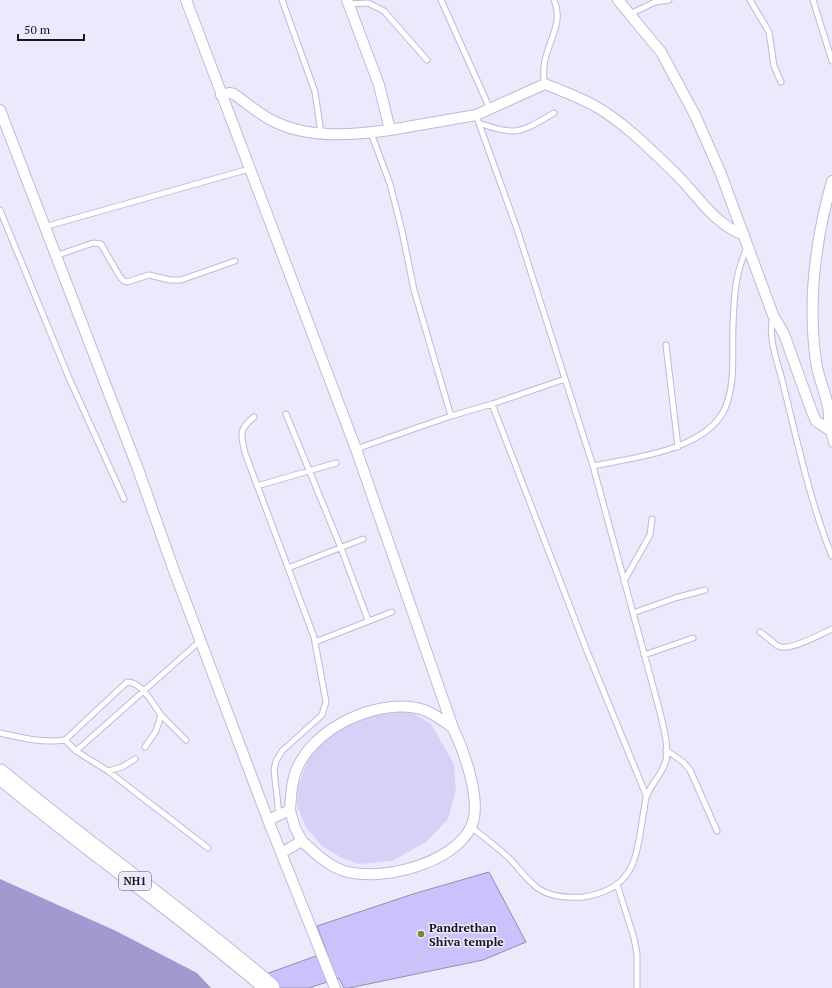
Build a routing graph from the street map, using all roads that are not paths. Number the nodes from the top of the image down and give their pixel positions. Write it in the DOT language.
graph roads {
  1 [pos="186,0"];
  2 [pos="282,0"];
  3 [pos="441,0"];
  4 [pos="554,0"];
  5 [pos="618,0"];
  6 [pos="669,0"];
  7 [pos="750,0"];
  8 [pos="812,0"];
  9 [pos="654,1"];
  10 [pos="348,2"];
  11 [pos="630,14"];
  12 [pos="427,60"];
  13 [pos="832,60"];
  14 [pos="781,82"];
  15 [pos="545,84"];
  16 [pos="221,95"];
  17 [pos="490,109"];
  18 [pos="0,110"];
  19 [pos="554,113"];
  20 [pos="478,119"];
  21 [pos="390,130"];
  22 [pos="321,133"];
  23 [pos="371,133"];
  24 [pos="249,169"];
  25 [pos="832,181"];
  26 [pos="0,210"];
  27 [pos="44,227"];
  28 [pos="744,235"];
  29 [pos="748,245"];
  30 [pos="56,256"];
  31 [pos="235,261"];
  32 [pos="773,315"];
  33 [pos="666,345"];
  34 [pos="565,379"];
  35 [pos="492,404"];
  36 [pos="286,414"];
  37 [pos="451,416"];
  38 [pos="254,417"];
  39 [pos="828,428"];
  40 [pos="832,444"];
  41 [pos="678,447"];
  42 [pos="356,449"];
  43 [pos="336,463"];
  44 [pos="593,466"];
  45 [pos="310,470"];
  46 [pos="257,486"];
  47 [pos="124,499"];
  48 [pos="652,519"];
  49 [pos="363,539"];
  50 [pos="341,548"];
  51 [pos="832,556"];
  52 [pos="288,568"];
  53 [pos="624,581"];
  54 [pos="705,590"];
  55 [pos="392,612"];
  56 [pos="633,613"];
  57 [pos="368,620"];
  58 [pos="832,629"];
  59 [pos="760,632"];
  60 [pos="693,638"];
  61 [pos="200,640"];
  62 [pos="315,642"];
  63 [pos="644,655"];
  64 [pos="144,691"];
  65 [pos="161,715"];
  66 [pos="453,728"];
  67 [pos="0,733"];
  68 [pos="65,740"];
  69 [pos="186,740"];
  70 [pos="145,747"];
  71 [pos="666,750"];
  72 [pos="76,751"];
  73 [pos="135,759"];
  74 [pos="108,771"];
  75 [pos="0,774"];
  76 [pos="0,785"];
  77 [pos="646,796"];
  78 [pos="290,810"];
  79 [pos="279,815"];
  80 [pos="268,820"];
  81 [pos="471,827"];
  82 [pos="717,831"];
  83 [pos="302,841"];
  84 [pos="208,848"];
  85 [pos="281,853"];
  86 [pos="617,884"];
  87 [pos="257,988"];
  88 [pos="270,988"];
  89 [pos="335,988"];
  90 [pos="637,988"];
  1 -- 16 [label="street"];
  2 -- 22 [label="lane"];
  3 -- 17 [label="lane"];
  4 -- 15 [label="lane"];
  5 -- 11 [label="street"];
  6 -- 9 [label="lane"];
  7 -- 14 [label="lane"];
  8 -- 13 [label="lane"];
  9 -- 11 [label="lane"];
  10 -- 12 [label="lane"];
  10 -- 21 [label="street"];
  11 -- 28 [label="street"];
  15 -- 17 [label="street"];
  15 -- 28 [label="street"];
  16 -- 22 [label="street"];
  16 -- 24 [label="street"];
  17 -- 20 [label="street"];
  18 -- 27 [label="street"];
  19 -- 20 [label="lane"];
  20 -- 21 [label="street"];
  20 -- 34 [label="lane"];
  21 -- 23 [label="street"];
  22 -- 23 [label="street"];
  23 -- 37 [label="lane"];
  24 -- 27 [label="lane"];
  24 -- 42 [label="street"];
  25 -- 39 [label="street"];
  26 -- 47 [label="lane"];
  27 -- 30 [label="street"];
  28 -- 29 [label="street"];
  29 -- 32 [label="street"];
  29 -- 41 [label="lane"];
  30 -- 31 [label="lane"];
  30 -- 61 [label="street"];
  32 -- 39 [label="street"];
  32 -- 51 [label="lane"];
  33 -- 41 [label="lane"];
  34 -- 35 [label="lane"];
  34 -- 44 [label="lane"];
  35 -- 37 [label="lane"];
  35 -- 77 [label="lane"];
  36 -- 45 [label="lane"];
  37 -- 42 [label="lane"];
  38 -- 46 [label="lane"];
  39 -- 40 [label="lane"];
  41 -- 44 [label="lane"];
  42 -- 66 [label="street"];
  43 -- 45 [label="lane"];
  44 -- 53 [label="lane"];
  45 -- 46 [label="lane"];
  45 -- 50 [label="lane"];
  46 -- 52 [label="lane"];
  48 -- 53 [label="lane"];
  49 -- 50 [label="lane"];
  50 -- 52 [label="lane"];
  50 -- 57 [label="lane"];
  52 -- 62 [label="lane"];
  53 -- 56 [label="lane"];
  54 -- 56 [label="lane"];
  55 -- 57 [label="lane"];
  56 -- 63 [label="lane"];
  57 -- 62 [label="lane"];
  58 -- 59 [label="lane"];
  60 -- 63 [label="lane"];
  61 -- 64 [label="lane"];
  61 -- 80 [label="street"];
  62 -- 79 [label="lane"];
  63 -- 71 [label="lane"];
  64 -- 65 [label="lane"];
  64 -- 68 [label="lane"];
  64 -- 72 [label="lane"];
  65 -- 69 [label="lane"];
  65 -- 70 [label="lane"];
  66 -- 78 [label="street"];
  66 -- 81 [label="street"];
  67 -- 68 [label="lane"];
  68 -- 72 [label="lane"];
  71 -- 77 [label="lane"];
  71 -- 82 [label="lane"];
  72 -- 74 [label="lane"];
  73 -- 74 [label="lane"];
  74 -- 84 [label="lane"];
  75 -- 88 [label="highway, NH1"];
  76 -- 87 [label="highway, NH1"];
  77 -- 86 [label="lane"];
  78 -- 79 [label="street"];
  78 -- 83 [label="street"];
  79 -- 80 [label="street"];
  80 -- 85 [label="street"];
  81 -- 83 [label="street"];
  81 -- 86 [label="lane"];
  83 -- 85 [label="street"];
  85 -- 89 [label="street"];
  86 -- 90 [label="lane"];
}
